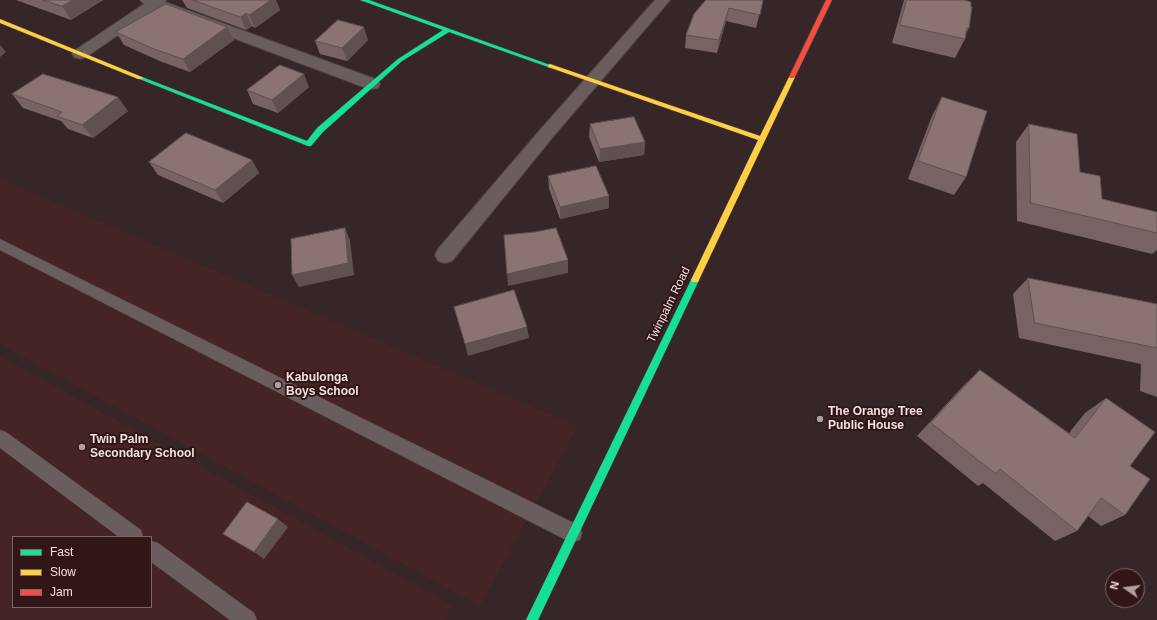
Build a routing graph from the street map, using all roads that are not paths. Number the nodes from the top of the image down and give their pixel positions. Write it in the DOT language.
graph roads {
  1 [pos="363,0"];
  2 [pos="663,0"];
  3 [pos="829,0"];
  4 [pos="154,1"];
  5 [pos="0,21"];
  6 [pos="447,31"];
  7 [pos="80,54"];
  8 [pos="593,82"];
  9 [pos="372,84"];
  10 [pos="762,139"];
  11 [pos="0,244"];
  12 [pos="444,255"];
  13 [pos="0,438"];
  14 [pos="573,534"];
  15 [pos="133,536"];
  16 [pos="152,551"];
  17 [pos="238,617"];
  18 [pos="532,620"];
  1 -- 6 [label="street"];
  2 -- 8 [label="street"];
  3 -- 10 [label="street, Twinpalm Road"];
  4 -- 7 [label="street"];
  4 -- 9 [label="street"];
  5 -- 7 [label="street"];
  6 -- 8 [label="street"];
  6 -- 9 [label="street"];
  7 -- 9 [label="street"];
  8 -- 10 [label="street"];
  8 -- 12 [label="street"];
  10 -- 14 [label="street, Twinpalm Road"];
  11 -- 14 [label="lane"];
  13 -- 15 [label="lane"];
  14 -- 18 [label="street, Twinpalm Road"];
  16 -- 17 [label="lane"];
}
